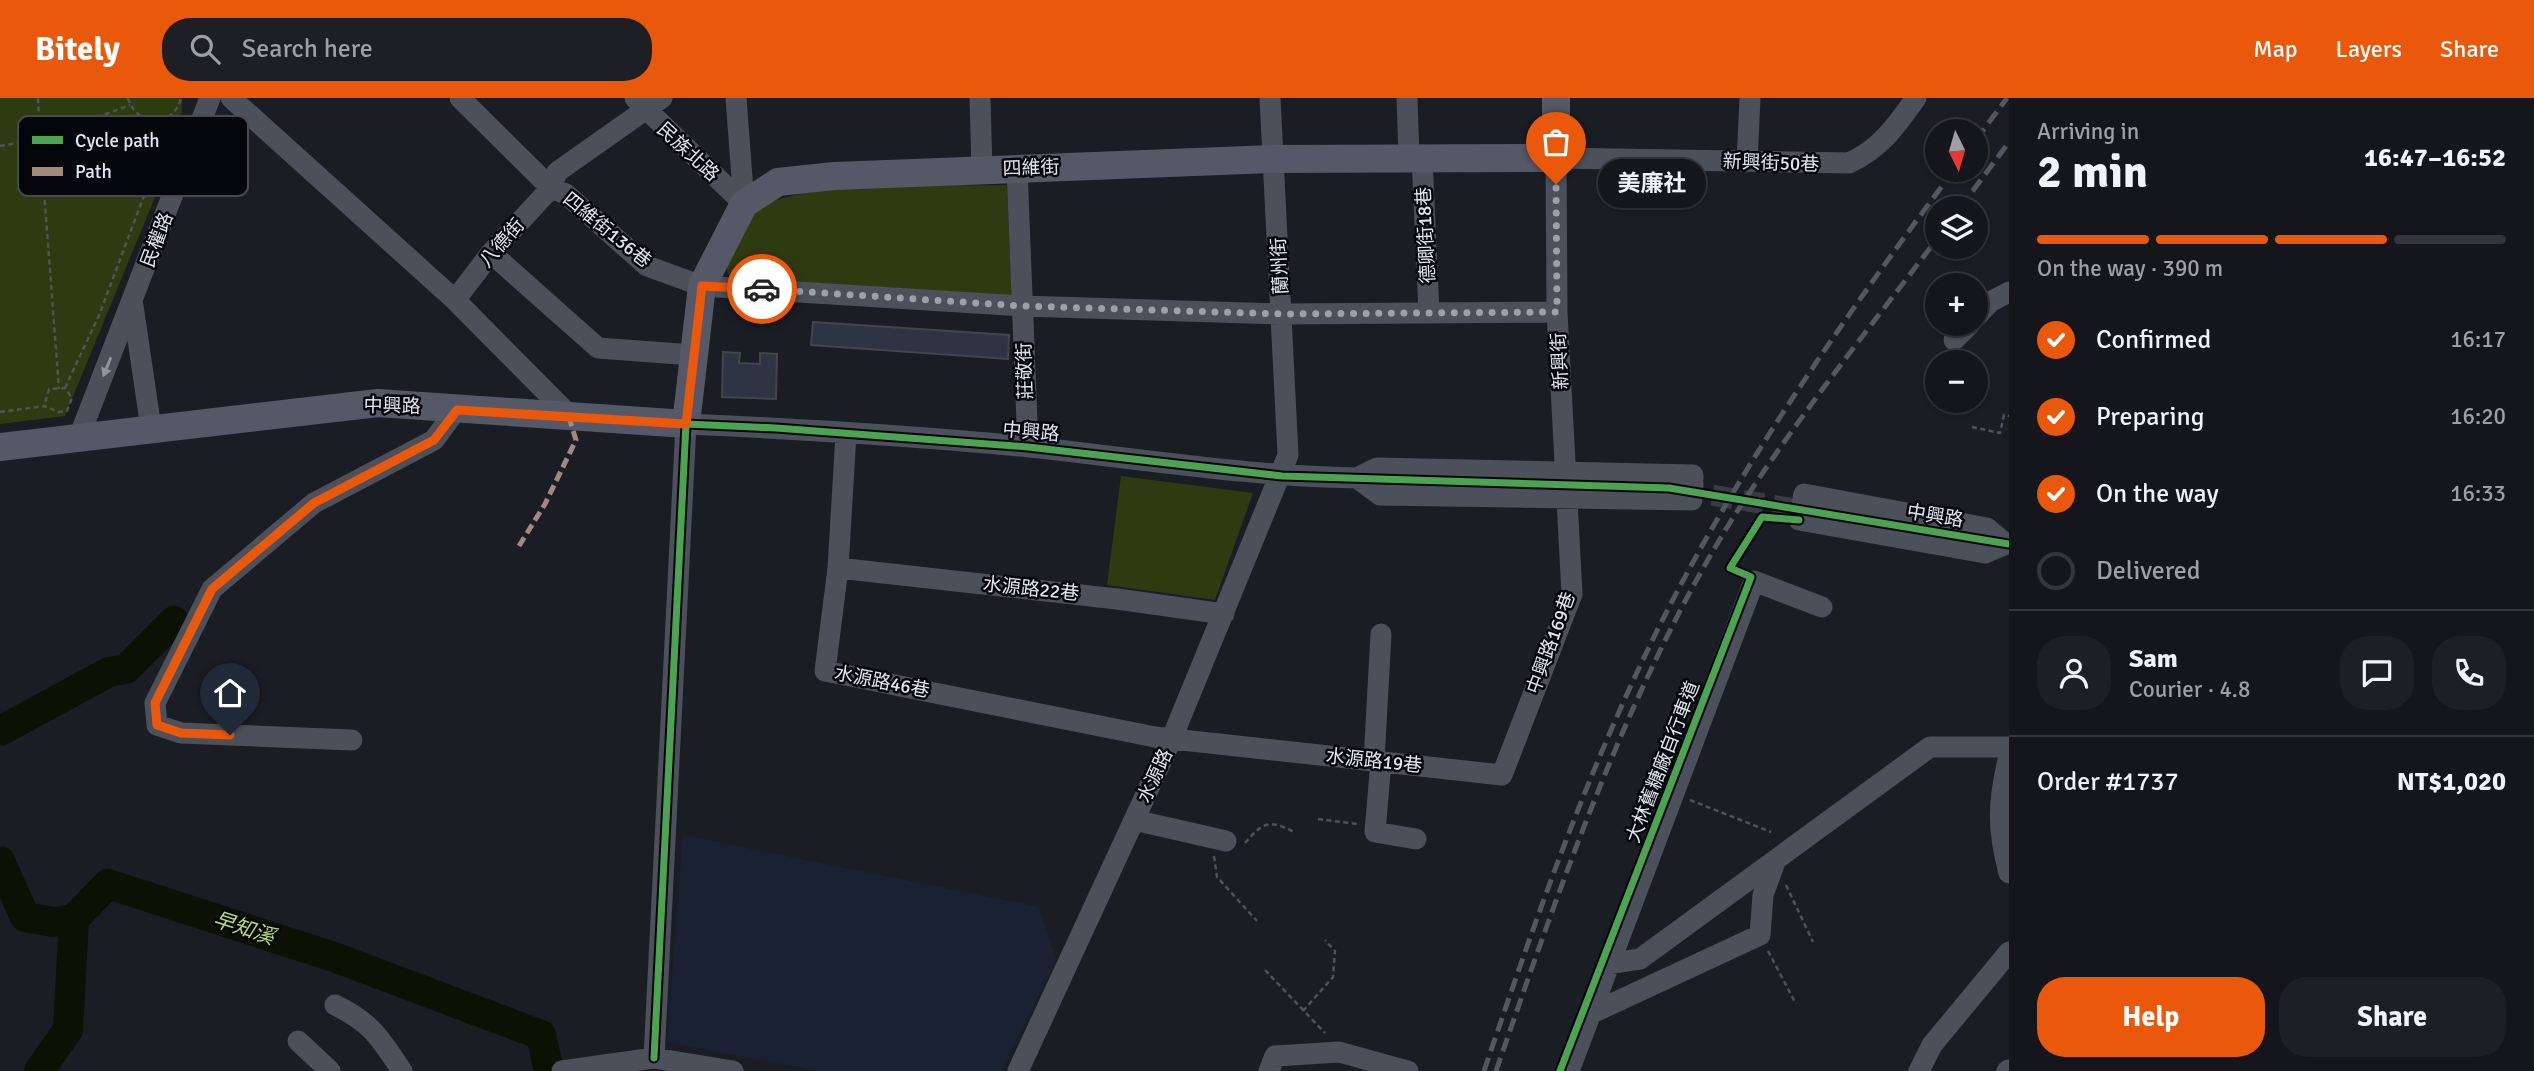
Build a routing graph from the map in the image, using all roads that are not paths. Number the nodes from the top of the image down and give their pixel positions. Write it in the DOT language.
graph roads {
  1 [pos="210,98"];
  2 [pos="230,98"];
  3 [pos="736,98"];
  4 [pos="980,98"];
  5 [pos="1270,98"];
  6 [pos="1407,98"];
  7 [pos="1556,98"];
  8 [pos="1750,98"];
  9 [pos="1915,98"];
  10 [pos="470,101"];
  11 [pos="647,102"];
  12 [pos="203,116"];
  13 [pos="1415,157"];
  14 [pos="1556,158"];
  15 [pos="1274,159"];
  16 [pos="1747,162"];
  17 [pos="1017,169"];
  18 [pos="982,170"];
  19 [pos="551,188"];
  20 [pos="173,196"];
  21 [pos="744,204"];
  22 [pos="491,253"];
  23 [pos="702,286"];
  24 [pos="2009,292"];
  25 [pos="455,300"];
  26 [pos="133,304"];
  27 [pos="1988,304"];
  28 [pos="1023,306"];
  29 [pos="1557,312"];
  30 [pos="1429,313"];
  31 [pos="1282,314"];
  32 [pos="1958,336"];
  33 [pos="1954,340"];
  34 [pos="693,355"];
  35 [pos="457,410"];
  36 [pos="568,414"];
  37 [pos="686,424"];
  38 [pos="151,428"];
  39 [pos="846,434"];
  40 [pos="79,437"];
  41 [pos="0,447"];
  42 [pos="1028,447"];
  43 [pos="1566,471"];
  44 [pos="1282,475"];
  45 [pos="1365,478"];
  46 [pos="1568,497"];
  47 [pos="1856,519"];
  48 [pos="2008,544"];
  49 [pos="838,568"];
  50 [pos="1822,607"];
  51 [pos="1224,614"];
  52 [pos="1381,634"];
  53 [pos="1529,705"];
  54 [pos="1172,738"];
  55 [pos="352,740"];
  56 [pos="2009,747"];
  57 [pos="2009,756"];
  58 [pos="1378,761"];
  59 [pos="1134,820"];
  60 [pos="1416,839"];
  61 [pos="1226,841"];
  62 [pos="1776,862"];
  63 [pos="2009,873"];
  64 [pos="2009,952"];
  65 [pos="1607,964"];
  66 [pos="335,1005"];
  67 [pos="1590,1014"];
  68 [pos="298,1041"];
  69 [pos="654,1058"];
  70 [pos="570,1070"];
  71 [pos="330,1071"];
  72 [pos="402,1071"];
  73 [pos="733,1071"];
  74 [pos="1017,1071"];
  75 [pos="1269,1071"];
  76 [pos="1408,1071"];
  77 [pos="1569,1071"];
  78 [pos="1919,1071"];
  1 -- 12 [label="street, 民權路"];
  2 -- 25 [label="street"];
  3 -- 21 [label="street"];
  4 -- 18 [label="street"];
  5 -- 15 [label="street, 蘭州街"];
  6 -- 13 [label="street, 德卿街18巷"];
  7 -- 14 [label="main road, 新興街"];
  8 -- 16 [label="street"];
  9 -- 16 [label="street, 新興街50巷"];
  10 -- 19 [label="street"];
  11 -- 19 [label="street, 八德街"];
  11 -- 21 [label="street, 民族北路"];
  13 -- 14 [label="main road, 四維街"];
  13 -- 15 [label="main road, 四維街"];
  13 -- 30 [label="street, 德卿街18巷"];
  14 -- 16 [label="street, 新興街50巷"];
  14 -- 29 [label="street, 新興街"];
  15 -- 17 [label="main road, 四維街"];
  15 -- 31 [label="street, 蘭州街"];
  17 -- 18 [label="main road, 四維街"];
  17 -- 28 [label="street, 莊敬街"];
  18 -- 21 [label="main road, 四維街"];
  19 -- 22 [label="street, 八德街"];
  19 -- 23 [label="street, 四維街136巷"];
  20 -- 26 [label="street, 民權路"];
  21 -- 23 [label="main road, 四維街"];
  22 -- 25 [label="street, 八德街"];
  22 -- 34 [label="street"];
  23 -- 28 [label="street, 四維街136巷"];
  23 -- 34 [label="main road, 四維街"];
  24 -- 27 [label="street"];
  25 -- 36 [label="street"];
  26 -- 38 [label="street, 民權路"];
  26 -- 40 [label="street, 民權路, one-way"];
  28 -- 31 [label="street, 四維街136巷"];
  28 -- 42 [label="street, 莊敬街"];
  29 -- 30 [label="street, 四維街136巷"];
  29 -- 43 [label="street, 新興街"];
  30 -- 31 [label="street, 四維街136巷"];
  31 -- 44 [label="street, 蘭州街"];
  32 -- 33 [label="street"];
  34 -- 37 [label="main road, 四維街"];
  35 -- 36 [label="main road, 中興路"];
  35 -- 38 [label="main road, 中興路"];
  35 -- 55 [label="street"];
  36 -- 37 [label="main road, 中興路"];
  37 -- 39 [label="street, 中興路"];
  37 -- 69 [label="street"];
  38 -- 40 [label="main road, 中興路"];
  39 -- 42 [label="street, 中興路"];
  39 -- 49 [label="street, 水源路46巷"];
  40 -- 41 [label="main road, 中興路"];
  42 -- 44 [label="street, 中興路"];
  43 -- 45 [label="street"];
  43 -- 46 [label="street, 新興街"];
  43 -- 46 [label="street"];
  44 -- 45 [label="street, 中興路"];
  44 -- 51 [label="street, 水源路"];
  45 -- 46 [label="street"];
  46 -- 53 [label="street, 中興路169巷"];
  47 -- 48 [label="street, 中興路"];
  48 -- 48 [label="street"];
  49 -- 51 [label="street, 水源路22巷"];
  49 -- 54 [label="street, 水源路46巷"];
  50 -- 65 [label="street"];
  51 -- 54 [label="street, 水源路"];
  52 -- 58 [label="street"];
  53 -- 58 [label="street, 水源路19巷"];
  54 -- 58 [label="street, 水源路19巷"];
  54 -- 59 [label="street, 水源路"];
  56 -- 62 [label="street"];
  57 -- 63 [label="street"];
  58 -- 60 [label="street"];
  59 -- 61 [label="street"];
  59 -- 74 [label="street, 水源路"];
  62 -- 65 [label="street"];
  62 -- 67 [label="street"];
  64 -- 78 [label="street"];
  65 -- 67 [label="street"];
  66 -- 72 [label="street"];
  67 -- 77 [label="street"];
  68 -- 71 [label="street"];
  69 -- 70 [label="street"];
  69 -- 73 [label="street"];
  75 -- 76 [label="street"];
}
